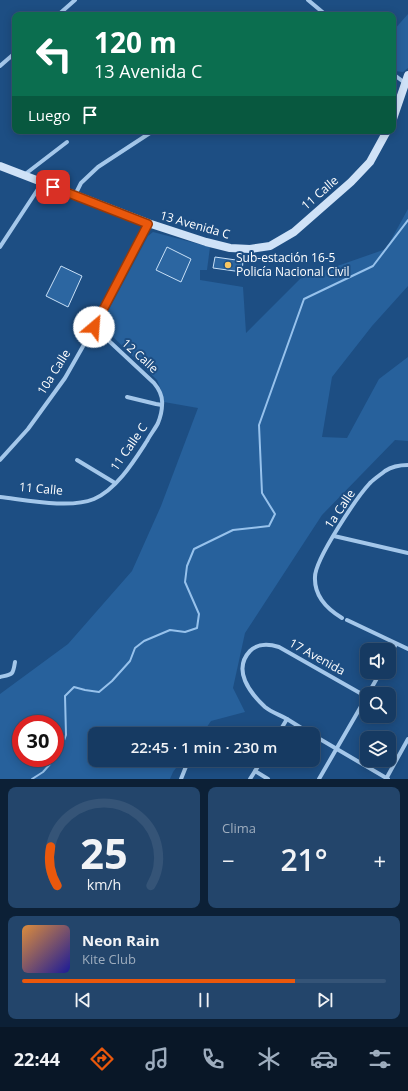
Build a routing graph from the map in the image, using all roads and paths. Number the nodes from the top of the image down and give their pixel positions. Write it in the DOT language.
graph roads {
  1 [pos="75,0"];
  2 [pos="308,0"];
  3 [pos="61,12"];
  4 [pos="322,12"];
  5 [pos="12,56"];
  6 [pos="0,66"];
  7 [pos="408,75"];
  8 [pos="396,76"];
  9 [pos="405,84"];
  10 [pos="396,110"];
  11 [pos="148,134"];
  12 [pos="385,134"];
  13 [pos="67,142"];
  14 [pos="0,166"];
  15 [pos="24,175"];
  16 [pos="42,183"];
  17 [pos="75,195"];
  18 [pos="148,224"];
  19 [pos="0,247"];
  20 [pos="250,249"];
  21 [pos="94,327"];
  22 [pos="127,396"];
  23 [pos="162,405"];
  24 [pos="0,460"];
  25 [pos="77,460"];
  26 [pos="408,465"];
  27 [pos="115,483"];
  28 [pos="0,498"];
  29 [pos="80,502"];
  30 [pos="334,536"];
  31 [pos="408,553"];
  32 [pos="342,618"];
  33 [pos="347,620"];
  34 [pos="394,643"];
  35 [pos="396,644"];
  36 [pos="408,649"];
  37 [pos="15,662"];
  38 [pos="0,677"];
  39 [pos="360,691"];
  40 [pos="360,707"];
  41 [pos="287,719"];
  42 [pos="282,727"];
  43 [pos="300,727"];
  44 [pos="408,739"];
  45 [pos="320,740"];
  46 [pos="336,750"];
  47 [pos="186,767"];
  48 [pos="258,767"];
  49 [pos="255,772"];
  50 [pos="181,779"];
  51 [pos="250,779"];
  52 [pos="268,779"];
  53 [pos="319,779"];
  54 [pos="386,779"];
  1 -- 3 [label="street"];
  2 -- 4 [label="street"];
  5 -- 6 [label="street"];
  7 -- 9 [label="street"];
  8 -- 9 [label="street"];
  9 -- 10 [label="street"];
  11 -- 17 [label="street"];
  12 -- 20 [label="street, 11 Calle"];
  13 -- 15 [label="street"];
  14 -- 15 [label="street, 13 Avenida C"];
  15 -- 16 [label="street, 13 Avenida C"];
  16 -- 17 [label="street, 13 Avenida C"];
  16 -- 19 [label="street"];
  17 -- 18 [label="street, 13 Avenida C"];
  18 -- 20 [label="street, 13 Avenida C"];
  18 -- 21 [label="street, 10a Calle"];
  21 -- 23 [label="street, 12 Calle"];
  21 -- 24 [label="street, 10a Calle"];
  22 -- 23 [label="street"];
  23 -- 27 [label="street, 11 Calle C"];
  25 -- 27 [label="street"];
  26 -- 30 [label="street, 1a Calle"];
  27 -- 29 [label="street, 11 Calle C"];
  28 -- 29 [label="street, 11 Calle"];
  30 -- 31 [label="street"];
  30 -- 32 [label="street, 1a Calle"];
  33 -- 34 [label="street"];
  35 -- 36 [label="street"];
  37 -- 38 [label="street"];
  39 -- 41 [label="street, 17 Avenida"];
  40 -- 46 [label="street"];
  41 -- 42 [label="street"];
  41 -- 43 [label="street"];
  44 -- 54 [label="street"];
  45 -- 46 [label="street"];
  46 -- 53 [label="street"];
  46 -- 54 [label="street"];
  47 -- 50 [label="street"];
  48 -- 49 [label="street"];
  49 -- 51 [label="street"];
  49 -- 52 [label="street"];
}
